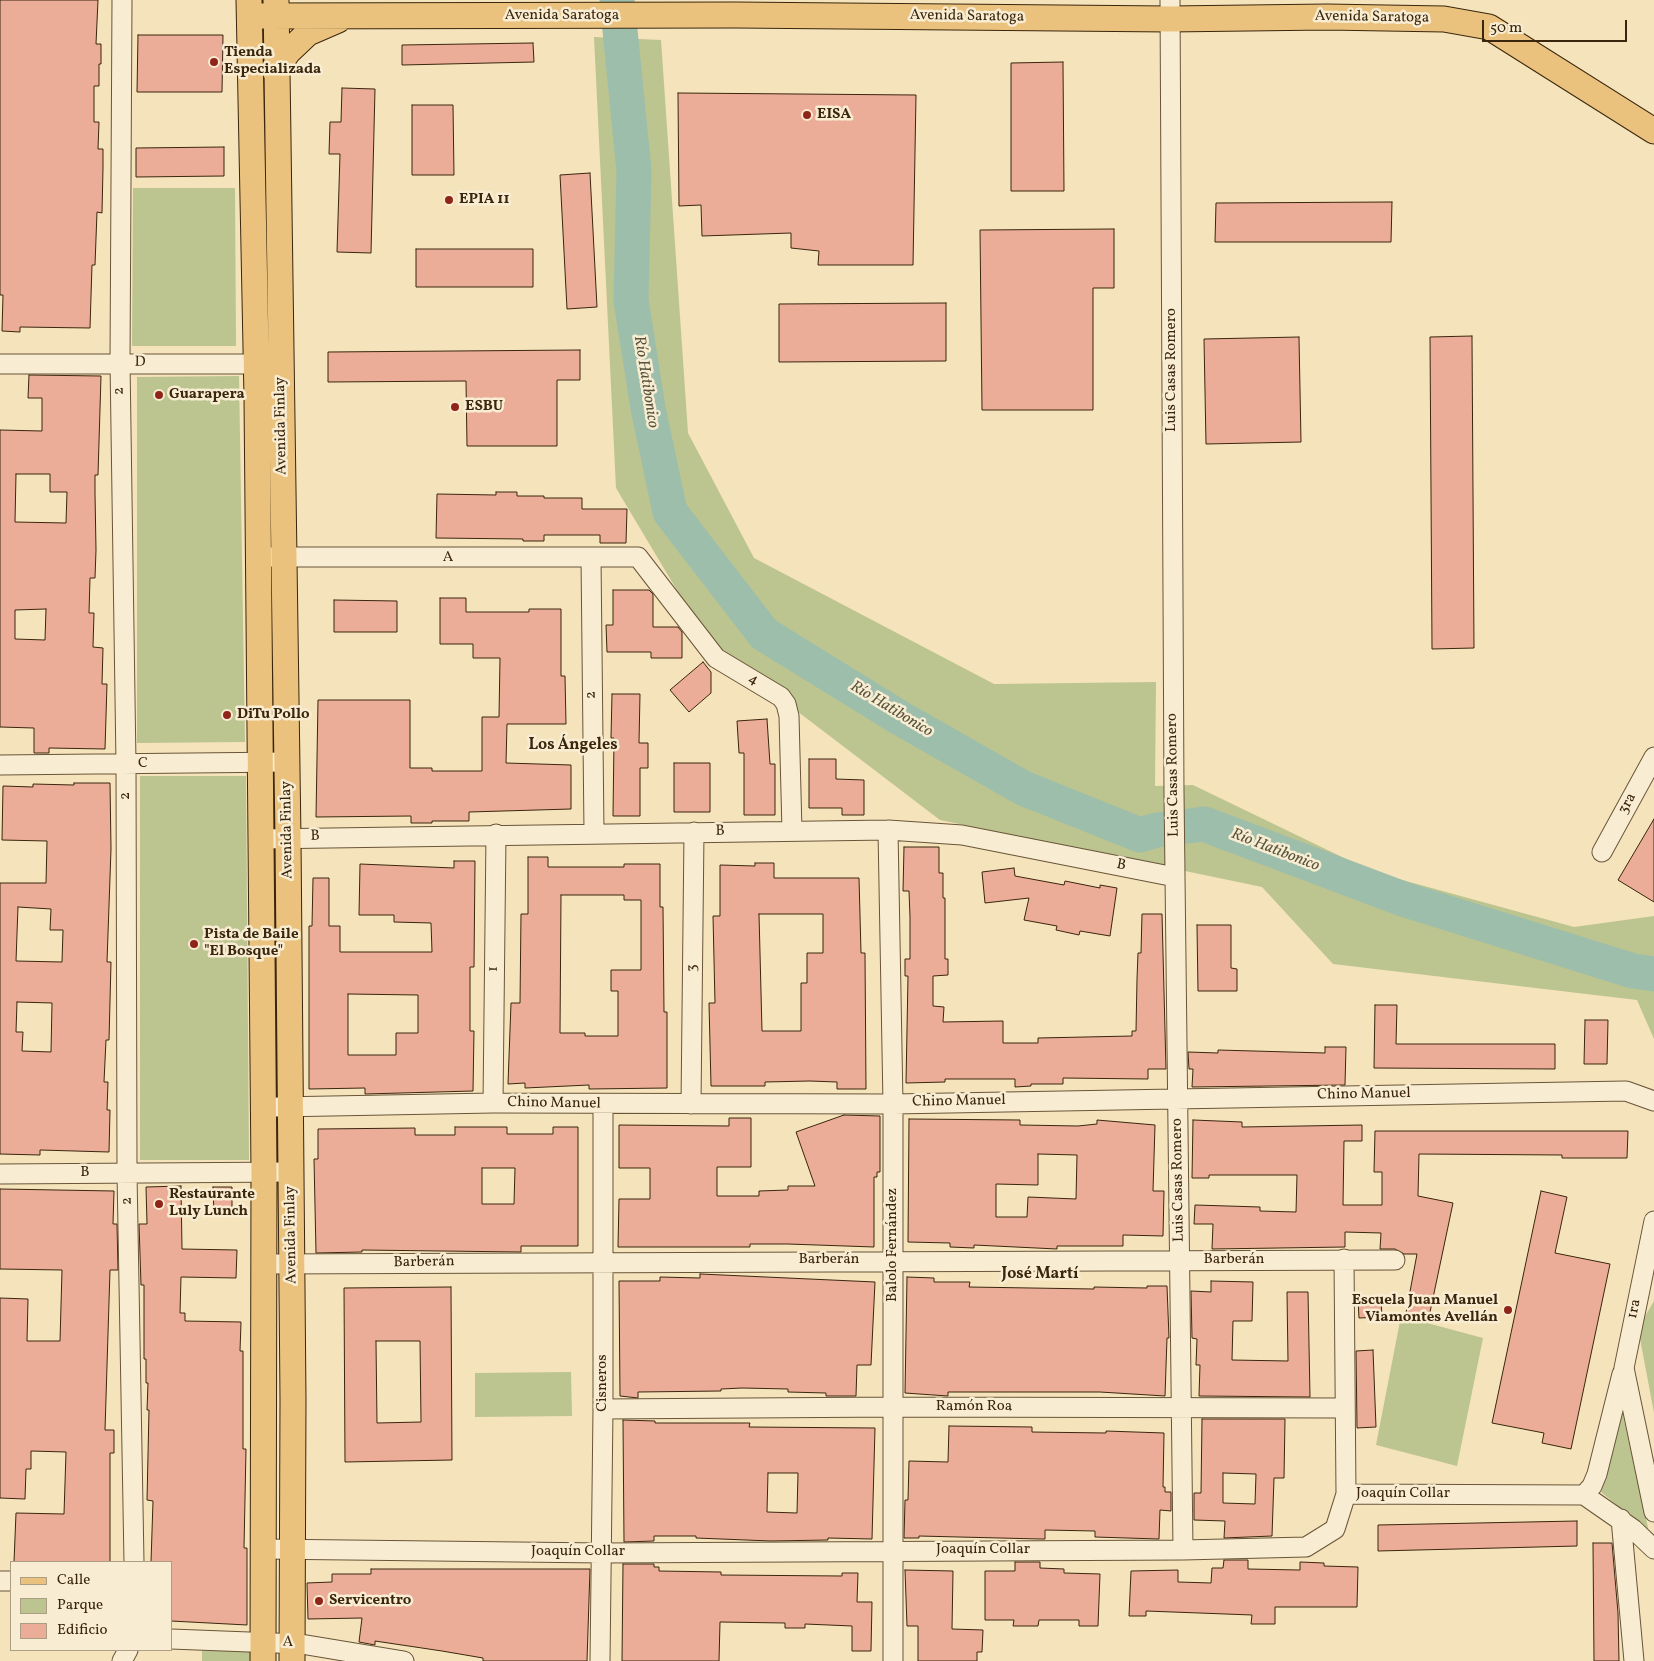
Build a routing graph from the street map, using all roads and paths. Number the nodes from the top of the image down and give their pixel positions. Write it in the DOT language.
graph roads {
  1 [pos="122,0"];
  2 [pos="735,7"];
  3 [pos="250,8"];
  4 [pos="276,8"];
  5 [pos="342,8"];
  6 [pos="1170,10"];
  7 [pos="275,71"];
  8 [pos="1654,131"];
  9 [pos="120,362"];
  10 [pos="0,364"];
  11 [pos="256,364"];
  12 [pos="281,364"];
  13 [pos="258,556"];
  14 [pos="638,557"];
  15 [pos="285,558"];
  16 [pos="591,558"];
  17 [pos="1654,757"];
  18 [pos="287,762"];
  19 [pos="259,763"];
  20 [pos="126,764"];
  21 [pos="0,766"];
  22 [pos="888,830"];
  23 [pos="792,831"];
  24 [pos="594,832"];
  25 [pos="694,832"];
  26 [pos="496,834"];
  27 [pos="288,838"];
  28 [pos="260,839"];
  29 [pos="1602,852"];
  30 [pos="1175,877"];
  31 [pos="1178,1098"];
  32 [pos="1654,1101"];
  33 [pos="493,1104"];
  34 [pos="691,1104"];
  35 [pos="893,1104"];
  36 [pos="602,1105"];
  37 [pos="290,1106"];
  38 [pos="263,1108"];
  39 [pos="264,1172"];
  40 [pos="291,1172"];
  41 [pos="127,1173"];
  42 [pos="0,1174"];
  43 [pos="1654,1221"];
  44 [pos="1344,1259"];
  45 [pos="892,1260"];
  46 [pos="1180,1260"];
  47 [pos="1395,1260"];
  48 [pos="602,1262"];
  49 [pos="264,1264"];
  50 [pos="292,1265"];
  51 [pos="1624,1368"];
  52 [pos="893,1406"];
  53 [pos="1182,1408"];
  54 [pos="1345,1408"];
  55 [pos="603,1409"];
  56 [pos="1346,1494"];
  57 [pos="1584,1495"];
  58 [pos="1654,1512"];
  59 [pos="1620,1520"];
  60 [pos="263,1549"];
  61 [pos="291,1550"];
  62 [pos="893,1550"];
  63 [pos="1183,1550"];
  64 [pos="1654,1550"];
  65 [pos="602,1553"];
  66 [pos="134,1561"];
  67 [pos="172,1639"];
  68 [pos="263,1651"];
  69 [pos="292,1652"];
  70 [pos="404,1661"];
  71 [pos="600,1661"];
  72 [pos="893,1661"];
  73 [pos="1634,1661"];
  1 -- 9 [label="street, 2"];
  2 -- 5 [label="main road, Avenida Saratoga"];
  2 -- 6 [label="main road, Avenida Saratoga"];
  3 -- 4 [label="main road, Avenida Saratoga"];
  3 -- 11 [label="main road, Avenida Finlay"];
  4 -- 5 [label="main road, Avenida Saratoga"];
  4 -- 7 [label="main road, Avenida Finlay"];
  5 -- 7 [label="main road"];
  6 -- 8 [label="main road, Avenida Saratoga"];
  6 -- 30 [label="street, Luis Casas Romero"];
  7 -- 12 [label="main road, Avenida Finlay"];
  9 -- 10 [label="street, D"];
  9 -- 11 [label="street, D"];
  9 -- 20 [label="street, 2"];
  11 -- 12 [label="street, D"];
  11 -- 13 [label="main road, Avenida Finlay"];
  12 -- 15 [label="main road, Avenida Finlay"];
  13 -- 15 [label="street, A"];
  13 -- 19 [label="main road, Avenida Finlay"];
  14 -- 16 [label="street, A"];
  14 -- 23 [label="street, 4"];
  15 -- 16 [label="street, A"];
  15 -- 18 [label="main road, Avenida Finlay"];
  16 -- 24 [label="street, 2"];
  17 -- 29 [label="street, 3ra"];
  18 -- 19 [label="street, C"];
  18 -- 27 [label="main road, Avenida Finlay"];
  19 -- 20 [label="street, C"];
  19 -- 28 [label="main road, Avenida Finlay"];
  20 -- 21 [label="street, C"];
  20 -- 41 [label="street, 2"];
  22 -- 23 [label="street, B"];
  22 -- 30 [label="street, B"];
  22 -- 35 [label="street, Balolo Fernández"];
  23 -- 25 [label="street, B"];
  24 -- 25 [label="street, B"];
  24 -- 26 [label="street, B"];
  25 -- 34 [label="street, 3"];
  26 -- 27 [label="street, B"];
  26 -- 33 [label="street, 1"];
  27 -- 28 [label="street, B"];
  27 -- 37 [label="main road, Avenida Finlay"];
  28 -- 38 [label="main road, Avenida Finlay"];
  30 -- 31 [label="street, Luis Casas Romero"];
  31 -- 32 [label="street, Chino Manuel"];
  31 -- 35 [label="street, Chino Manuel"];
  31 -- 46 [label="street, Luis Casas Romero"];
  33 -- 36 [label="street, Chino Manuel"];
  33 -- 37 [label="street, Chino Manuel"];
  34 -- 35 [label="street, Chino Manuel"];
  34 -- 36 [label="street, Chino Manuel"];
  35 -- 45 [label="street, Balolo Fernández"];
  36 -- 48 [label="street, Cisneros"];
  37 -- 38 [label="street, Chino Manuel"];
  37 -- 40 [label="main road, Avenida Finlay"];
  38 -- 39 [label="main road, Avenida Finlay"];
  39 -- 40 [label="street, B"];
  39 -- 41 [label="street, B"];
  39 -- 49 [label="main road, Avenida Finlay"];
  40 -- 50 [label="main road, Avenida Finlay"];
  41 -- 42 [label="street, B"];
  41 -- 66 [label="street, 2"];
  43 -- 51 [label="street, 1ra"];
  44 -- 46 [label="street, Barberán"];
  44 -- 47 [label="street, Barberán"];
  44 -- 54 [label="street"];
  45 -- 46 [label="street, Barberán"];
  45 -- 48 [label="street, Barberán"];
  45 -- 52 [label="street, Balolo Fernández"];
  46 -- 53 [label="street, Luis Casas Romero"];
  48 -- 50 [label="street, Barberán"];
  48 -- 55 [label="street, Cisneros"];
  49 -- 50 [label="street, Barberán"];
  49 -- 60 [label="main road, Avenida Finlay"];
  50 -- 61 [label="main road, Avenida Finlay"];
  51 -- 57 [label="street, 1ra"];
  51 -- 58 [label="street, 1ra"];
  52 -- 53 [label="street, Ramón Roa"];
  52 -- 55 [label="street, Ramón Roa"];
  52 -- 62 [label="street, Balolo Fernández"];
  53 -- 54 [label="street, Ramón Roa"];
  53 -- 63 [label="street, Luis Casas Romero"];
  54 -- 56 [label="street"];
  55 -- 65 [label="street, Cisneros"];
  56 -- 57 [label="street, Joaquín Collar"];
  56 -- 63 [label="street, Joaquín Collar"];
  57 -- 59 [label="street"];
  59 -- 64 [label="street"];
  59 -- 73 [label="street"];
  60 -- 61 [label="street, Joaquín Collar"];
  60 -- 68 [label="main road, Avenida Finlay"];
  61 -- 65 [label="street, Joaquín Collar"];
  61 -- 69 [label="main road, Avenida Finlay"];
  62 -- 63 [label="street, Joaquín Collar"];
  62 -- 65 [label="street, Joaquín Collar"];
  62 -- 72 [label="street, Balolo Fernández"];
  65 -- 71 [label="street, Cisneros"];
  67 -- 68 [label="street, A"];
  68 -- 69 [label="street, A"];
  69 -- 70 [label="street, A"];
}
